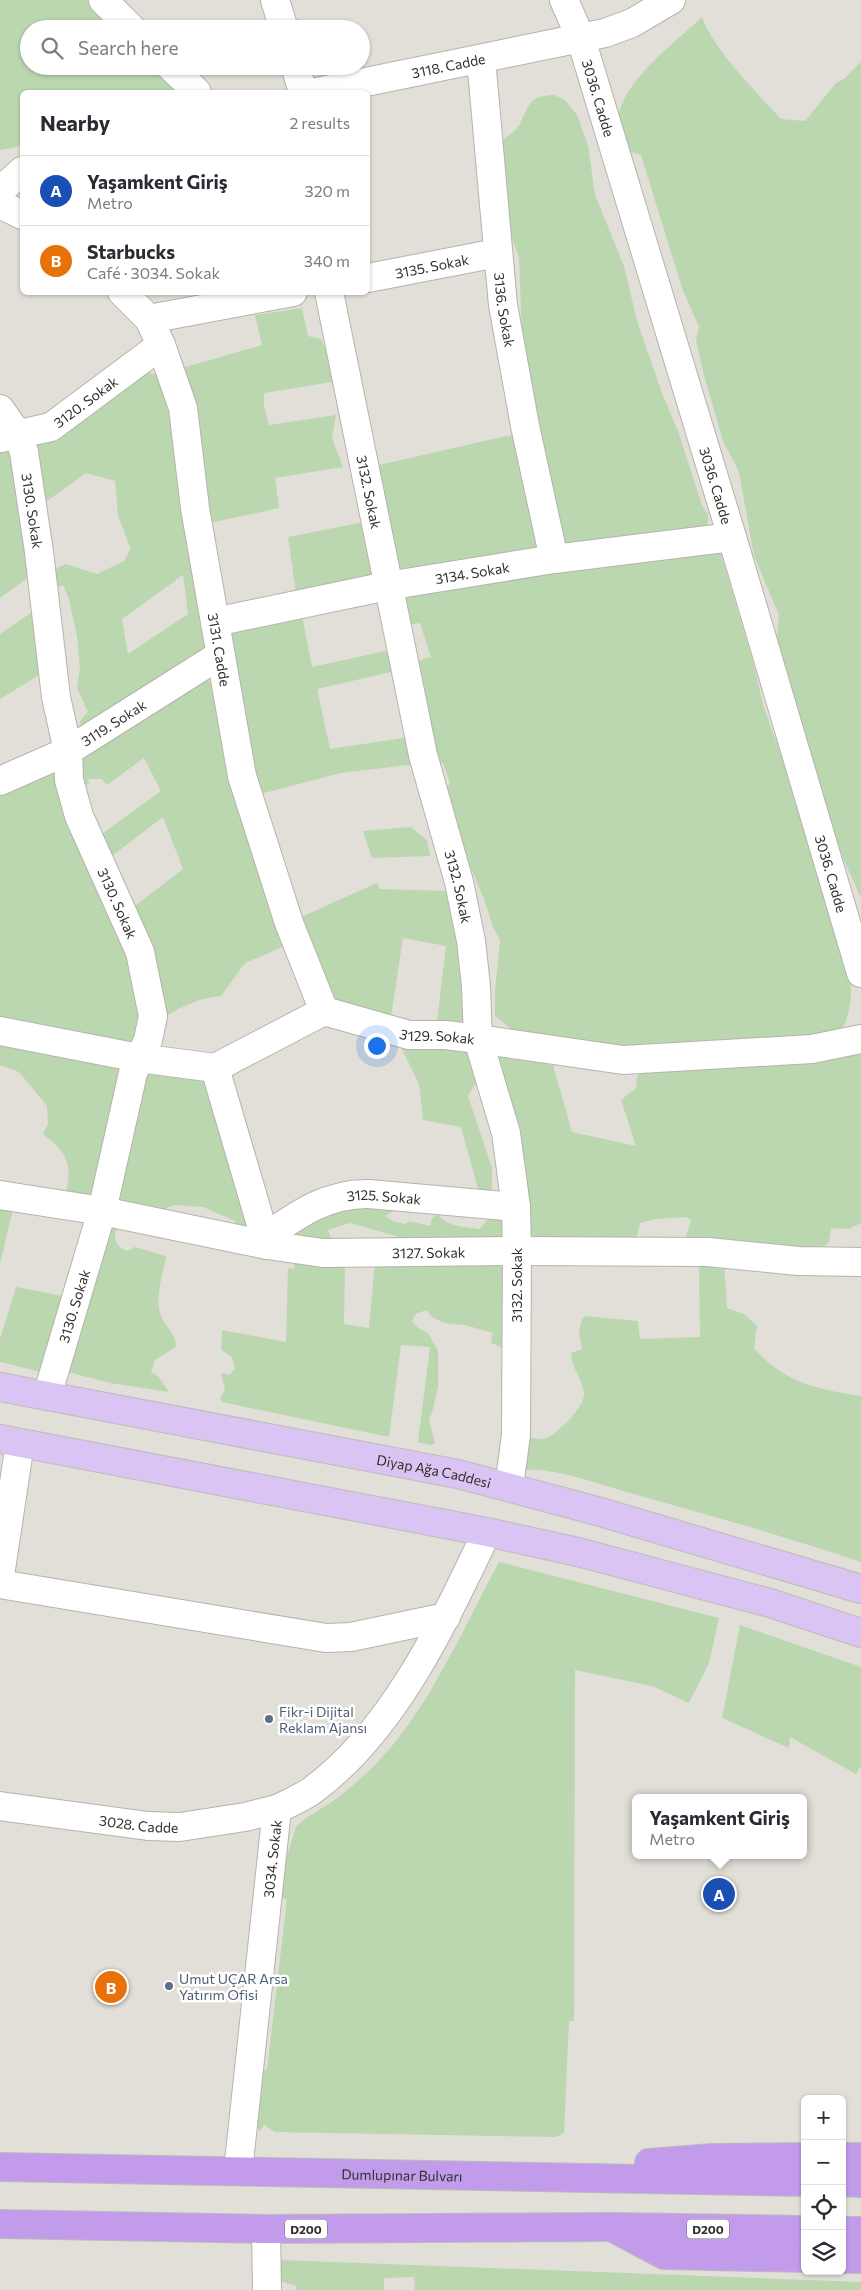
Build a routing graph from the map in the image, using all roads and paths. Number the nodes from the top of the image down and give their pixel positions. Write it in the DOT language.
graph roads {
  1 [pos="103,0"];
  2 [pos="275,0"];
  3 [pos="564,0"];
  4 [pos="671,0"];
  5 [pos="123,20"];
  6 [pos="281,20"];
  7 [pos="581,39"];
  8 [pos="481,59"];
  9 [pos="179,75"];
  10 [pos="298,75"];
  11 [pos="194,90"];
  12 [pos="302,90"];
  13 [pos="326,90"];
  14 [pos="20,173"];
  15 [pos="0,191"];
  16 [pos="0,204"];
  17 [pos="20,214"];
  18 [pos="497,253"];
  19 [pos="370,278"];
  20 [pos="125,295"];
  21 [pos="277,295"];
  22 [pos="330,295"];
  23 [pos="149,319"];
  24 [pos="161,345"];
  25 [pos="0,409"];
  26 [pos="8,436"];
  27 [pos="732,537"];
  28 [pos="554,559"];
  29 [pos="387,586"];
  30 [pos="215,622"];
  31 [pos="220,655"];
  32 [pos="68,751"];
  33 [pos="0,780"];
  34 [pos="861,973"];
  35 [pos="324,1011"];
  36 [pos="0,1031"];
  37 [pos="478,1039"];
  38 [pos="861,1039"];
  39 [pos="139,1058"];
  40 [pos="215,1068"];
  41 [pos="0,1195"];
  42 [pos="516,1207"];
  43 [pos="102,1211"];
  44 [pos="266,1242"];
  45 [pos="517,1250"];
  46 [pos="861,1262"];
  47 [pos="0,1387"];
  48 [pos="47,1396"];
  49 [pos="10,1441"];
  50 [pos="509,1487"];
  51 [pos="487,1532"];
  52 [pos="0,1576"];
  53 [pos="0,1584"];
  54 [pos="861,1589"];
  55 [pos="446,1617"];
  56 [pos="861,1633"];
  57 [pos="0,1806"];
  58 [pos="277,1809"];
  59 [pos="801,2157"];
  60 [pos="846,2157"];
  61 [pos="861,2157"];
  62 [pos="0,2167"];
  63 [pos="238,2171"];
  64 [pos="577,2177"];
  65 [pos="801,2182"];
  66 [pos="846,2182"];
  67 [pos="861,2183"];
  68 [pos="0,2224"];
  69 [pos="612,2227"];
  70 [pos="266,2229"];
  71 [pos="801,2230"];
  72 [pos="846,2231"];
  73 [pos="861,2231"];
  74 [pos="801,2258"];
  75 [pos="846,2259"];
  76 [pos="861,2259"];
  77 [pos="267,2290"];
  1 -- 5 [label="street"];
  2 -- 6 [label="street"];
  3 -- 7 [label="street, 3036. Cadde"];
  4 -- 7 [label="street, 3118. Cadde"];
  7 -- 8 [label="street, 3118. Cadde"];
  7 -- 27 [label="street, 3036. Cadde"];
  8 -- 13 [label="street, 3118. Cadde"];
  8 -- 18 [label="street, 3136. Sokak"];
  9 -- 11 [label="street"];
  10 -- 12 [label="street"];
  14 -- 15 [label="street"];
  16 -- 17 [label="street"];
  18 -- 19 [label="street, 3135. Sokak"];
  18 -- 28 [label="street, 3136. Sokak"];
  20 -- 23 [label="street, 3131. Cadde"];
  21 -- 23 [label="street"];
  22 -- 29 [label="street, 3132. Sokak"];
  23 -- 24 [label="street, 3131. Cadde"];
  24 -- 26 [label="street, 3120. Sokak"];
  24 -- 30 [label="street, 3131. Cadde"];
  25 -- 26 [label="street, 3130. Sokak"];
  26 -- 32 [label="street, 3130. Sokak"];
  27 -- 28 [label="street, 3134. Sokak"];
  27 -- 34 [label="street, 3036. Cadde"];
  28 -- 29 [label="street, 3134. Sokak"];
  29 -- 30 [label="street, 3134. Sokak"];
  29 -- 37 [label="street, 3132. Sokak"];
  30 -- 31 [label="street, 3131. Cadde"];
  31 -- 32 [label="street, 3119. Sokak"];
  31 -- 35 [label="street, 3131. Cadde"];
  32 -- 33 [label="street, 3119. Sokak"];
  32 -- 39 [label="street, 3130. Sokak"];
  35 -- 37 [label="street, 3129. Sokak"];
  35 -- 40 [label="street"];
  36 -- 39 [label="street"];
  37 -- 38 [label="street, 3129. Sokak"];
  37 -- 42 [label="street, 3132. Sokak"];
  39 -- 40 [label="street"];
  39 -- 43 [label="street, 3130. Sokak"];
  40 -- 44 [label="street"];
  41 -- 43 [label="street, 3127. Sokak"];
  42 -- 44 [label="street, 3125. Sokak"];
  42 -- 45 [label="street, 3132. Sokak"];
  43 -- 44 [label="street, 3127. Sokak"];
  43 -- 48 [label="street, 3130. Sokak"];
  44 -- 45 [label="street, 3127. Sokak"];
  45 -- 46 [label="street, 3127. Sokak"];
  45 -- 50 [label="street, 3132. Sokak"];
  47 -- 48 [label="main road, Diyap Ağa Caddesi"];
  48 -- 50 [label="main road, Diyap Ağa Caddesi"];
  49 -- 51 [label="main road"];
  49 -- 52 [label="street"];
  50 -- 54 [label="main road, Diyap Ağa Caddesi"];
  51 -- 55 [label="street, 3034. Sokak"];
  51 -- 56 [label="main road"];
  53 -- 55 [label="street"];
  55 -- 58 [label="street, 3034. Sokak"];
  57 -- 58 [label="street, 3028. Cadde"];
  58 -- 63 [label="street, 3034. Sokak"];
  59 -- 64 [label="highway"];
  60 -- 61 [label="highway"];
  62 -- 63 [label="highway, Dumlupınar Bulvarı"];
  63 -- 64 [label="highway, Dumlupınar Bulvarı"];
  64 -- 65 [label="highway, Dumlupınar Bulvarı"];
  66 -- 67 [label="highway"];
  68 -- 70 [label="highway, D200"];
  69 -- 70 [label="highway, D200"];
  69 -- 71 [label="highway, D200"];
  69 -- 74 [label="highway"];
  70 -- 77 [label="street"];
  72 -- 73 [label="highway"];
  75 -- 76 [label="highway"];
}
